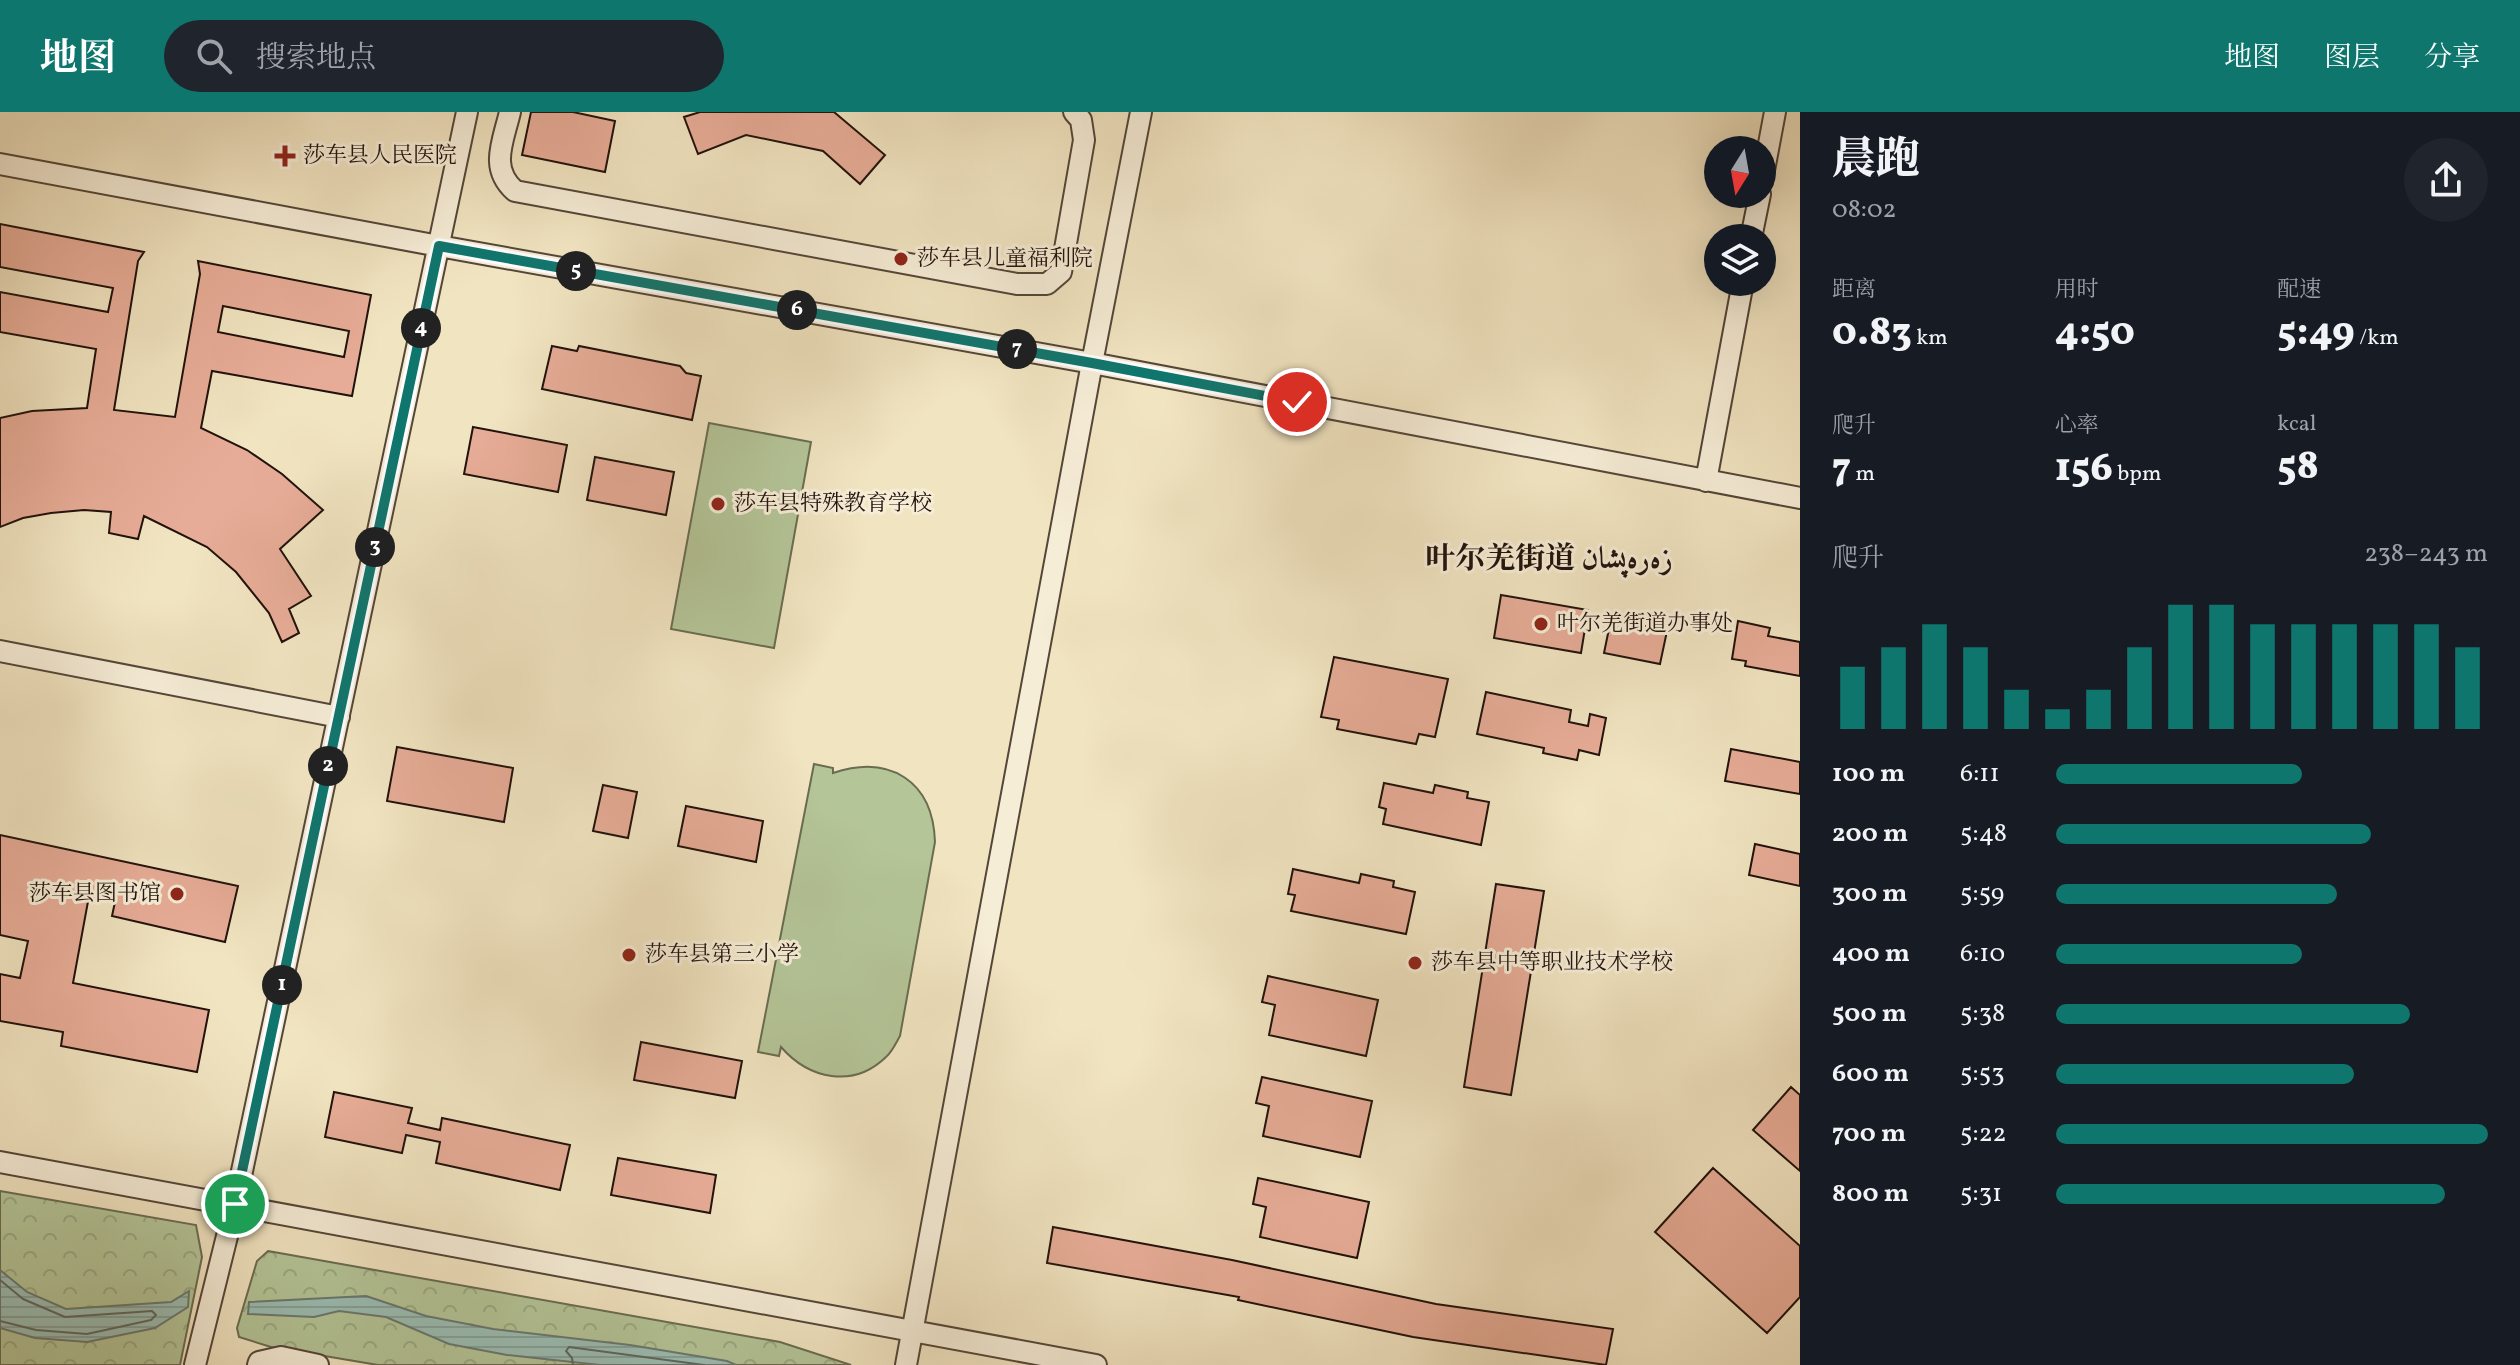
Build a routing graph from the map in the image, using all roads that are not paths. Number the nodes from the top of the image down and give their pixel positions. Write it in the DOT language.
graph roads {
  1 [pos="467,112"];
  2 [pos="510,112"];
  3 [pos="1074,112"];
  4 [pos="1141,112"];
  5 [pos="1775,112"];
  6 [pos="1770,136"];
  7 [pos="0,164"];
  8 [pos="439,246"];
  9 [pos="1740,296"];
  10 [pos="1092,363"];
  11 [pos="1706,481"];
  12 [pos="1800,498"];
  13 [pos="0,651"];
  14 [pos="339,717"];
  15 [pos="0,1162"];
  16 [pos="235,1204"];
  17 [pos="912,1330"];
  18 [pos="195,1365"];
  19 [pos="258,1365"];
  20 [pos="318,1365"];
  21 [pos="906,1365"];
  22 [pos="1096,1365"];
  1 -- 8 [label="street"];
  2 -- 3 [label="street"];
  4 -- 10 [label="street"];
  5 -- 6 [label="street"];
  7 -- 8 [label="street"];
  8 -- 10 [label="street"];
  8 -- 14 [label="street"];
  9 -- 11 [label="street"];
  10 -- 11 [label="street"];
  10 -- 17 [label="street"];
  11 -- 12 [label="street"];
  13 -- 14 [label="street"];
  14 -- 16 [label="street"];
  15 -- 16 [label="street"];
  16 -- 17 [label="street"];
  16 -- 18 [label="street"];
  17 -- 21 [label="street"];
  17 -- 22 [label="street"];
  19 -- 20 [label="street"];
}
